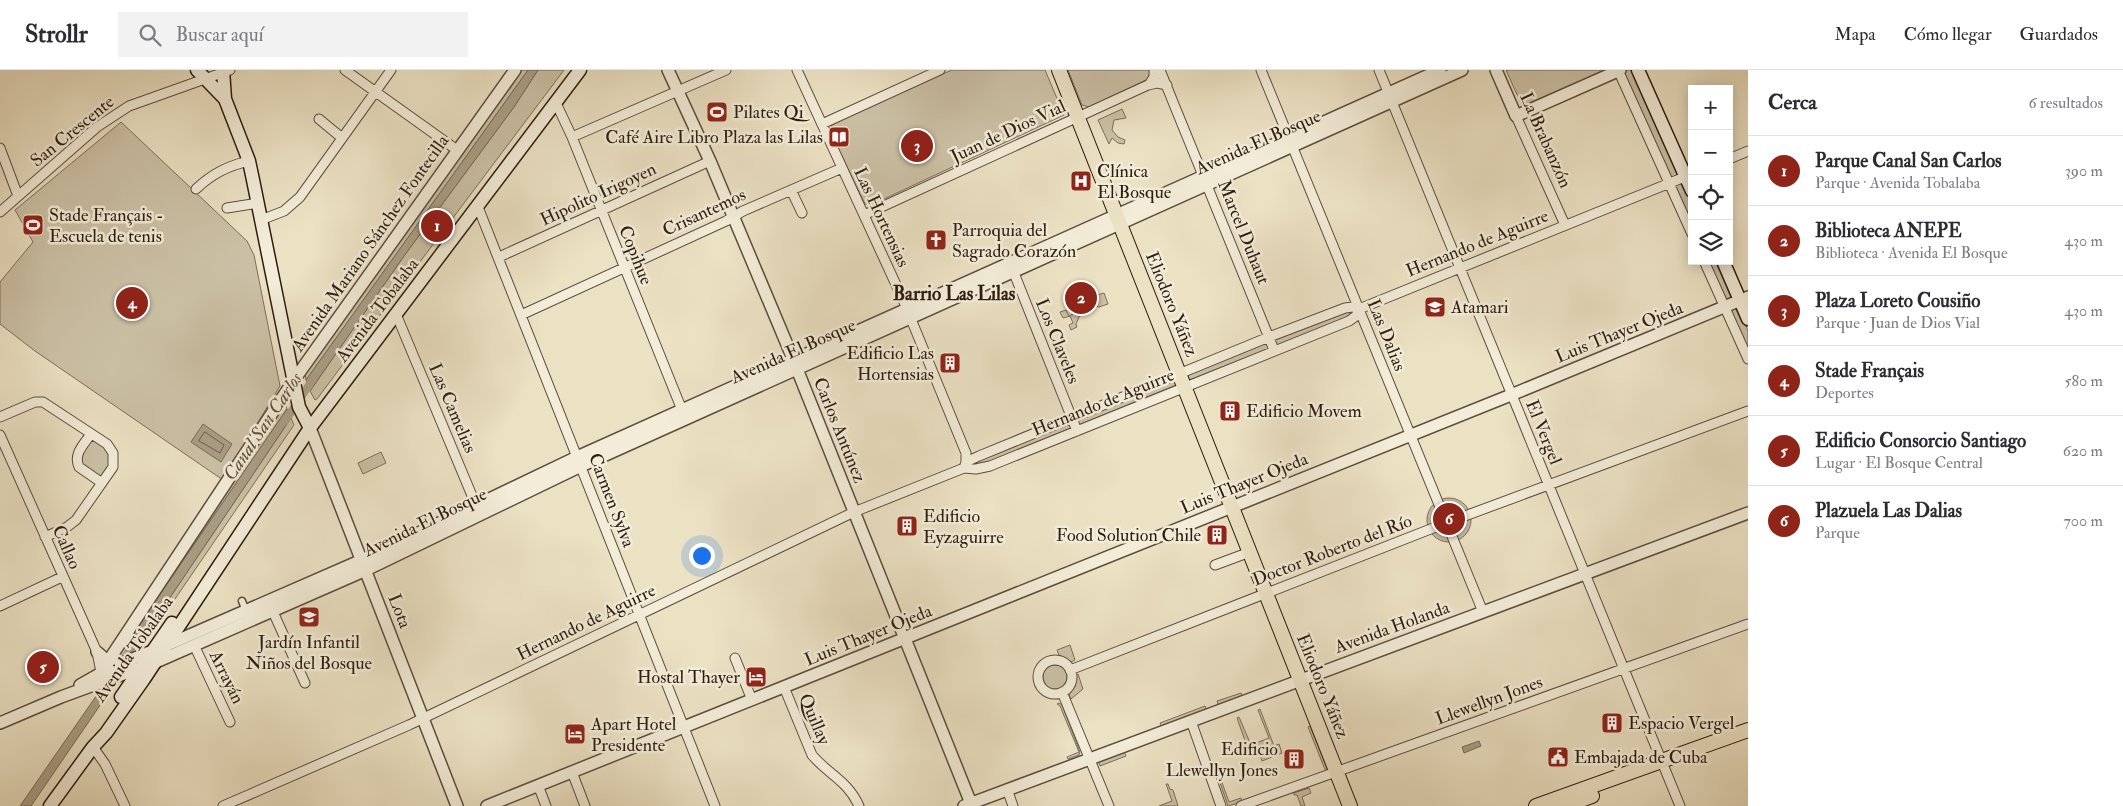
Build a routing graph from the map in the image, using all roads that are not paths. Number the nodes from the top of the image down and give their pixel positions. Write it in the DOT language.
graph roads {
  1 [pos="345,70"];
  2 [pos="391,70"];
  3 [pos="515,70"];
  4 [pos="580,70"];
  5 [pos="668,70"];
  6 [pos="726,70"];
  7 [pos="797,70"];
  8 [pos="940,70"];
  9 [pos="1059,70"];
  10 [pos="1154,70"];
  11 [pos="1160,70"];
  12 [pos="1261,70"];
  13 [pos="1379,70"];
  14 [pos="1440,70"];
  15 [pos="1462,70"];
  16 [pos="1496,70"];
  17 [pos="1619,70"];
  18 [pos="1638,70"];
  19 [pos="225,71"];
  20 [pos="201,75"];
  21 [pos="1148,85"];
  22 [pos="1167,85"];
  23 [pos="679,90"];
  24 [pos="375,92"];
  25 [pos="1389,98"];
  26 [pos="225,99"];
  27 [pos="556,103"];
  28 [pos="1078,116"];
  29 [pos="1516,116"];
  30 [pos="319,118"];
  31 [pos="822,124"];
  32 [pos="342,138"];
  33 [pos="572,138"];
  34 [pos="1290,141"];
  35 [pos="0,148"];
  36 [pos="457,150"];
  37 [pos="1748,151"];
  38 [pos="1733,157"];
  39 [pos="249,161"];
  40 [pos="710,161"];
  41 [pos="842,168"];
  42 [pos="1688,173"];
  43 [pos="1688,175"];
  44 [pos="1205,180"];
  45 [pos="1669,183"];
  46 [pos="196,189"];
  47 [pos="791,190"];
  48 [pos="18,196"];
  49 [pos="258,203"];
  50 [pos="478,207"];
  51 [pos="227,208"];
  52 [pos="601,211"];
  53 [pos="0,212"];
  54 [pos="802,213"];
  55 [pos="864,215"];
  56 [pos="733,217"];
  57 [pos="1118,219"];
  58 [pos="261,220"];
  59 [pos="1565,225"];
  60 [pos="1688,225"];
  61 [pos="499,257"];
  62 [pos="1706,265"];
  63 [pos="1725,265"];
  64 [pos="624,267"];
  65 [pos="1011,267"];
  66 [pos="1459,268"];
  67 [pos="1744,299"];
  68 [pos="1724,307"];
  69 [pos="1359,309"];
  70 [pos="908,313"];
  71 [pos="396,314"];
  72 [pos="521,315"];
  73 [pos="1748,319"];
  74 [pos="1269,337"];
  75 [pos="1274,350"];
  76 [pos="1748,359"];
  77 [pos="795,364"];
  78 [pos="1182,380"];
  79 [pos="298,395"];
  80 [pos="1511,395"];
  81 [pos="1748,411"];
  82 [pos="684,415"];
  83 [pos="0,417"];
  84 [pos="1072,418"];
  85 [pos="310,428"];
  86 [pos="1077,431"];
  87 [pos="91,434"];
  88 [pos="0,435"];
  89 [pos="1410,436"];
  90 [pos="579,462"];
  91 [pos="965,465"];
  92 [pos="102,483"];
  93 [pos="1548,485"];
  94 [pos="1232,507"];
  95 [pos="478,510"];
  96 [pos="854,512"];
  97 [pos="1748,513"];
  98 [pos="1446,523"];
  99 [pos="45,536"];
  100 [pos="1250,552"];
  101 [pos="364,565"];
  102 [pos="1215,566"];
  103 [pos="1584,574"];
  104 [pos="62,577"];
  105 [pos="210,578"];
  106 [pos="1266,593"];
  107 [pos="0,606"];
  108 [pos="270,606"];
  109 [pos="1483,612"];
  110 [pos="640,615"];
  111 [pos="1748,624"];
  112 [pos="201,630"];
  113 [pos="905,639"];
  114 [pos="167,645"];
  115 [pos="194,645"];
  116 [pos="97,652"];
  117 [pos="154,656"];
  118 [pos="735,658"];
  119 [pos="114,664"];
  120 [pos="138,665"];
  121 [pos="1624,669"];
  122 [pos="1070,670"];
  123 [pos="1300,680"];
  124 [pos="305,682"];
  125 [pos="784,687"];
  126 [pos="1062,692"];
  127 [pos="61,697"];
  128 [pos="752,700"];
  129 [pos="423,718"];
  130 [pos="1,720"];
  131 [pos="1191,721"];
  132 [pos="230,722"];
  133 [pos="684,727"];
  134 [pos="1748,730"];
  135 [pos="1748,740"];
  136 [pos="92,747"];
  137 [pos="1089,758"];
  138 [pos="1663,765"];
  139 [pos="1337,771"];
  140 [pos="572,772"];
  141 [pos="538,786"];
  142 [pos="1007,790"];
  143 [pos="969,805"];
  144 [pos="50,806"];
  145 [pos="125,806"];
  146 [pos="223,806"];
  147 [pos="457,806"];
  148 [pos="487,806"];
  149 [pos="546,806"];
  150 [pos="585,806"];
  151 [pos="715,806"];
  152 [pos="859,806"];
  153 [pos="1013,806"];
  154 [pos="1109,806"];
  155 [pos="1221,806"];
  156 [pos="1240,806"];
  157 [pos="1350,806"];
  158 [pos="1536,806"];
  159 [pos="1564,806"];
  160 [pos="1680,806"];
  1 -- 24 [label="street"];
  2 -- 24 [label="street"];
  3 -- 36 [label="street, Avenida Mariano Sánchez Fontecilla"];
  4 -- 27 [label="main road, Avenida Tobalaba"];
  5 -- 23 [label="street, Carlos Antúnez"];
  6 -- 23 [label="street"];
  7 -- 31 [label="street, Las Hortensias"];
  8 -- 31 [label="street"];
  9 -- 28 [label="main road, Eliodoro Yáñez"];
  10 -- 21 [label="street"];
  11 -- 22 [label="street, Marcel Duhaut"];
  12 -- 34 [label="street, Las Dalias"];
  13 -- 25 [label="street, El Vergel"];
  14 -- 25 [label="street, Avenida El Bosque"];
  15 -- 25 [label="street, Avenida El Bosque"];
  16 -- 29 [label="street, La Brabanzón"];
  17 -- 29 [label="street"];
  17 -- 45 [label="street"];
  18 -- 42 [label="main road"];
  19 -- 20 [label="street, San Crescente"];
  19 -- 26 [label="main road"];
  20 -- 26 [label="main road"];
  20 -- 48 [label="street, San Crescente"];
  21 -- 22 [label="street, Juan de Dios Vial"];
  21 -- 28 [label="street, Juan de Dios Vial"];
  22 -- 44 [label="street, Marcel Duhaut"];
  23 -- 33 [label="street"];
  23 -- 40 [label="street, Carlos Antúnez"];
  24 -- 32 [label="street"];
  24 -- 36 [label="street"];
  25 -- 34 [label="street, Avenida El Bosque"];
  25 -- 66 [label="street, El Vergel"];
  26 -- 39 [label="main road, Lota"];
  27 -- 33 [label="street, Copihue"];
  27 -- 50 [label="main road, Avenida Tobalaba"];
  28 -- 55 [label="street, Juan de Dios Vial"];
  28 -- 57 [label="main road, Eliodoro Yáñez"];
  29 -- 59 [label="street, La Brabanzón"];
  30 -- 32 [label="street"];
  31 -- 41 [label="street, Las Hortensias"];
  32 -- 58 [label="street"];
  33 -- 52 [label="street, Copihue"];
  34 -- 44 [label="street, Avenida El Bosque"];
  34 -- 69 [label="street, Las Dalias"];
  35 -- 48 [label="street"];
  36 -- 79 [label="street, Avenida Mariano Sánchez Fontecilla"];
  37 -- 38 [label="street"];
  39 -- 46 [label="street"];
  39 -- 49 [label="main road, Lota"];
  40 -- 52 [label="street, Hipolito Irigoyen"];
  40 -- 56 [label="street, Carlos Antúnez"];
  41 -- 47 [label="street, Crisantemos"];
  41 -- 55 [label="street, Las Hortensias"];
  43 -- 45 [label="street, Hernando de Aguirre"];
  44 -- 57 [label="street, Avenida El Bosque"];
  44 -- 74 [label="street, Marcel Duhaut"];
  45 -- 59 [label="street, Hernando de Aguirre"];
  45 -- 60 [label="street"];
  47 -- 54 [label="street"];
  47 -- 56 [label="street, Crisantemos"];
  48 -- 53 [label="street, San Crescente"];
  49 -- 51 [label="street"];
  49 -- 58 [label="main road, Lota"];
  50 -- 61 [label="street, Carmen Sylva"];
  50 -- 71 [label="main road, Avenida Tobalaba"];
  52 -- 61 [label="street, Hipolito Irigoyen"];
  52 -- 64 [label="street, Copihue"];
  55 -- 70 [label="street, Las Hortensias"];
  56 -- 64 [label="street, Crisantemos"];
  56 -- 77 [label="street, Carlos Antúnez"];
  57 -- 65 [label="street, Avenida El Bosque"];
  57 -- 78 [label="main road, Eliodoro Yáñez"];
  58 -- 79 [label="main road, Lota"];
  59 -- 66 [label="street, Hernando de Aguirre"];
  61 -- 72 [label="street, Carmen Sylva"];
  62 -- 68 [label="street"];
  63 -- 67 [label="main road"];
  64 -- 72 [label="street, Crisantemos"];
  64 -- 82 [label="street, Copihue"];
  65 -- 70 [label="street, Avenida El Bosque"];
  65 -- 84 [label="street, Los Claveles"];
  66 -- 69 [label="street, Hernando de Aguirre"];
  66 -- 80 [label="street, El Vergel"];
  67 -- 68 [label="street, Luis Thayer Ojeda"];
  67 -- 73 [label="main road"];
  68 -- 76 [label="street"];
  68 -- 80 [label="street, Luis Thayer Ojeda"];
  69 -- 74 [label="street, Hernando de Aguirre"];
  69 -- 75 [label="street, Hernando de Aguirre"];
  69 -- 89 [label="street, Las Dalias"];
  70 -- 77 [label="street, Avenida El Bosque"];
  70 -- 91 [label="street, Las Hortensias"];
  71 -- 85 [label="main road, Avenida Tobalaba"];
  71 -- 95 [label="street, Las Camelias"];
  72 -- 90 [label="street, Carmen Sylva"];
  74 -- 75 [label="street, Marcel Duhaut"];
  74 -- 78 [label="street, Hernando de Aguirre"];
  75 -- 78 [label="street, Hernando de Aguirre"];
  77 -- 82 [label="street, Avenida El Bosque"];
  77 -- 96 [label="street, Carlos Antúnez"];
  78 -- 84 [label="street, Hernando de Aguirre"];
  78 -- 86 [label="street, Hernando de Aguirre"];
  78 -- 94 [label="main road, Eliodoro Yáñez"];
  79 -- 85 [label="main road, Lota"];
  79 -- 119 [label="street, Avenida Mariano Sánchez Fontecilla"];
  80 -- 89 [label="street, Luis Thayer Ojeda"];
  80 -- 93 [label="street, El Vergel"];
  81 -- 93 [label="street, Doctor Roberto del Río"];
  82 -- 90 [label="street, Avenida El Bosque"];
  83 -- 87 [label="street"];
  84 -- 86 [label="street, Los Claveles"];
  84 -- 91 [label="street, Hernando de Aguirre"];
  85 -- 101 [label="street, Lota"];
  85 -- 105 [label="main road, Avenida Tobalaba"];
  86 -- 91 [label="street, Hernando de Aguirre"];
  87 -- 92 [label="street"];
  87 -- 92 [label="street"];
  88 -- 99 [label="street, Callao"];
  89 -- 94 [label="street, Luis Thayer Ojeda"];
  89 -- 98 [label="street, Las Dalias"];
  90 -- 95 [label="street, Avenida El Bosque"];
  90 -- 110 [label="street, Carmen Sylva"];
  91 -- 96 [label="street, Hernando de Aguirre"];
  92 -- 99 [label="street"];
  93 -- 98 [label="street, Doctor Roberto del Río"];
  93 -- 103 [label="street, El Vergel"];
  94 -- 100 [label="main road, Eliodoro Yáñez"];
  94 -- 113 [label="street, Luis Thayer Ojeda"];
  95 -- 101 [label="street, Avenida El Bosque"];
  96 -- 110 [label="street, Hernando de Aguirre"];
  96 -- 113 [label="street, Carlos Antúnez"];
  97 -- 103 [label="street, Avenida Holanda"];
  98 -- 106 [label="street, Doctor Roberto del Río"];
  98 -- 109 [label="street, Las Dalias"];
  99 -- 104 [label="street, Callao"];
  100 -- 102 [label="street"];
  100 -- 106 [label="main road, Eliodoro Yáñez"];
  101 -- 108 [label="street, Avenida El Bosque"];
  101 -- 129 [label="street, Lota"];
  103 -- 109 [label="street, Avenida Holanda"];
  103 -- 121 [label="street, El Vergel"];
  104 -- 107 [label="street"];
  104 -- 116 [label="street, Callao"];
  105 -- 114 [label="main road, Avenida Tobalaba"];
  105 -- 117 [label="main road, Avenida Tobalaba"];
  106 -- 122 [label="street, Doctor Roberto del Río"];
  106 -- 123 [label="main road, Eliodoro Yáñez"];
  108 -- 112 [label="street, Avenida El Bosque"];
  108 -- 115 [label="street, Avenida El Bosque"];
  108 -- 124 [label="street"];
  109 -- 123 [label="street, Avenida Holanda"];
  110 -- 129 [label="street, Hernando de Aguirre"];
  110 -- 133 [label="street, Carmen Sylva"];
  111 -- 121 [label="street, Llewellyn Jones"];
  112 -- 114 [label="street, Avenida El Bosque"];
  112 -- 115 [label="street"];
  113 -- 125 [label="street, Luis Thayer Ojeda"];
  113 -- 143 [label="street, Carlos Antúnez"];
  114 -- 117 [label="main road, Avenida Tobalaba"];
  115 -- 117 [label="street, Avenida El Bosque"];
  115 -- 132 [label="street, Arrayán"];
  116 -- 119 [label="street"];
  117 -- 120 [label="main road, Avenida Tobalaba"];
  117 -- 136 [label="main road, Avenida Tobalaba"];
  118 -- 128 [label="street"];
  119 -- 120 [label="street"];
  119 -- 120 [label="street"];
  119 -- 127 [label="street"];
  119 -- 127 [label="street"];
  120 -- 136 [label="main road, Avenida Tobalaba"];
  121 -- 138 [label="street, El Vergel"];
  121 -- 139 [label="street, Llewellyn Jones"];
  122 -- 126 [label="street"];
  122 -- 126 [label="street"];
  123 -- 131 [label="street, Avenida Holanda"];
  123 -- 139 [label="main road, Eliodoro Yáñez"];
  125 -- 128 [label="street, Luis Thayer Ojeda"];
  125 -- 152 [label="street, Quillay"];
  126 -- 137 [label="street"];
  127 -- 130 [label="street"];
  128 -- 133 [label="street, Luis Thayer Ojeda"];
  129 -- 146 [label="street, Hernando de Aguirre"];
  129 -- 147 [label="street, Lota"];
  131 -- 137 [label="street, Avenida Holanda"];
  131 -- 155 [label="street"];
  133 -- 140 [label="street, Luis Thayer Ojeda"];
  133 -- 151 [label="street, Carmen Sylva"];
  134 -- 138 [label="main road"];
  135 -- 138 [label="main road"];
  136 -- 144 [label="main road, Avenida Tobalaba"];
  136 -- 145 [label="street"];
  137 -- 142 [label="street, Avenida Holanda"];
  137 -- 154 [label="street"];
  138 -- 158 [label="main road"];
  138 -- 159 [label="main road"];
  138 -- 160 [label="street, El Vergel"];
  139 -- 156 [label="street, Llewellyn Jones"];
  139 -- 157 [label="main road, Eliodoro Yáñez"];
  140 -- 141 [label="street, Luis Thayer Ojeda"];
  140 -- 150 [label="street"];
  141 -- 148 [label="street, Luis Thayer Ojeda"];
  141 -- 149 [label="street"];
  142 -- 143 [label="street, Avenida Holanda"];
  142 -- 153 [label="street"];
}
